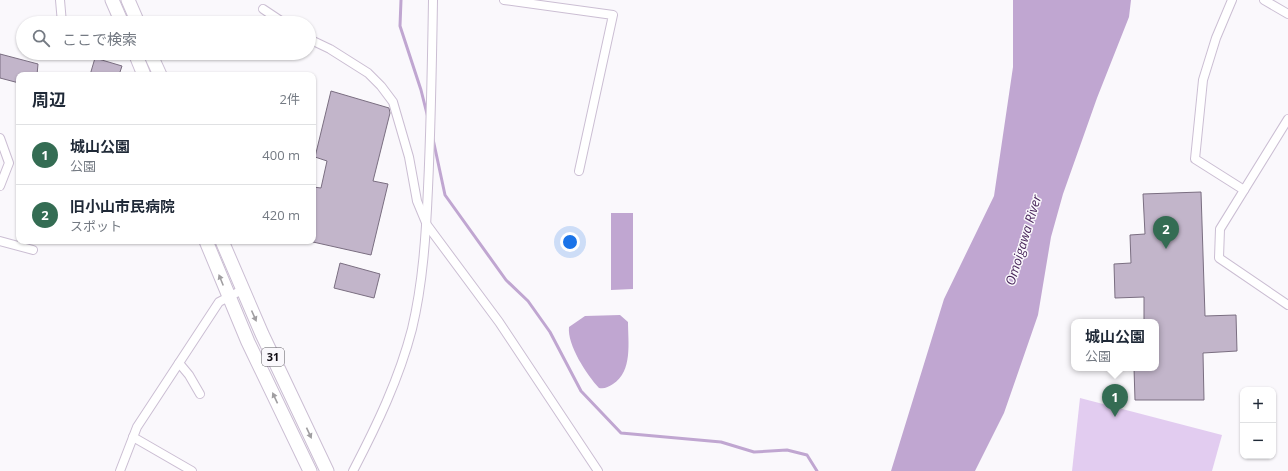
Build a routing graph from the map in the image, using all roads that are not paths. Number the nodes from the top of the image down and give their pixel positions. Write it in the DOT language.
graph roads {
  1 [pos="60,0"];
  2 [pos="112,0"];
  3 [pos="128,0"];
  4 [pos="433,0"];
  5 [pos="504,0"];
  6 [pos="1232,0"];
  7 [pos="1264,0"];
  8 [pos="263,9"];
  9 [pos="1288,14"];
  10 [pos="61,16"];
  11 [pos="119,16"];
  12 [pos="135,16"];
  13 [pos="274,16"];
  14 [pos="316,42"];
  15 [pos="137,60"];
  16 [pos="153,60"];
  17 [pos="143,72"];
  18 [pos="159,72"];
  19 [pos="1288,120"];
  20 [pos="0,138"];
  21 [pos="580,171"];
  22 [pos="0,186"];
  23 [pos="1244,190"];
  24 [pos="427,225"];
  25 [pos="0,241"];
  26 [pos="207,244"];
  27 [pos="223,244"];
  28 [pos="34,250"];
  29 [pos="242,290"];
  30 [pos="228,296"];
  31 [pos="1288,305"];
  32 [pos="179,363"];
  33 [pos="200,394"];
  34 [pos="133,437"];
  35 [pos="306,469"];
  36 [pos="120,471"];
  37 [pos="192,471"];
  38 [pos="327,471"];
  39 [pos="353,471"];
  40 [pos="598,471"];
  1 -- 10 [label="street"];
  2 -- 11 [label="main road"];
  3 -- 12 [label="main road"];
  4 -- 24 [label="street"];
  5 -- 21 [label="street"];
  6 -- 23 [label="street"];
  7 -- 9 [label="street"];
  8 -- 13 [label="street"];
  14 -- 24 [label="street"];
  15 -- 17 [label="main road"];
  16 -- 18 [label="main road"];
  19 -- 23 [label="street"];
  20 -- 22 [label="street"];
  23 -- 31 [label="street"];
  24 -- 39 [label="street"];
  24 -- 40 [label="street"];
  25 -- 28 [label="street"];
  30 -- 26 [label="main road, 31, one-way"];
  27 -- 29 [label="main road, 31"];
  29 -- 30 [label="street"];
  29 -- 38 [label="main road, 31, one-way"];
  30 -- 32 [label="street"];
  35 -- 30 [label="main road, 31, one-way"];
  32 -- 33 [label="street"];
  32 -- 34 [label="street"];
  34 -- 36 [label="street"];
  34 -- 37 [label="street"];
}
